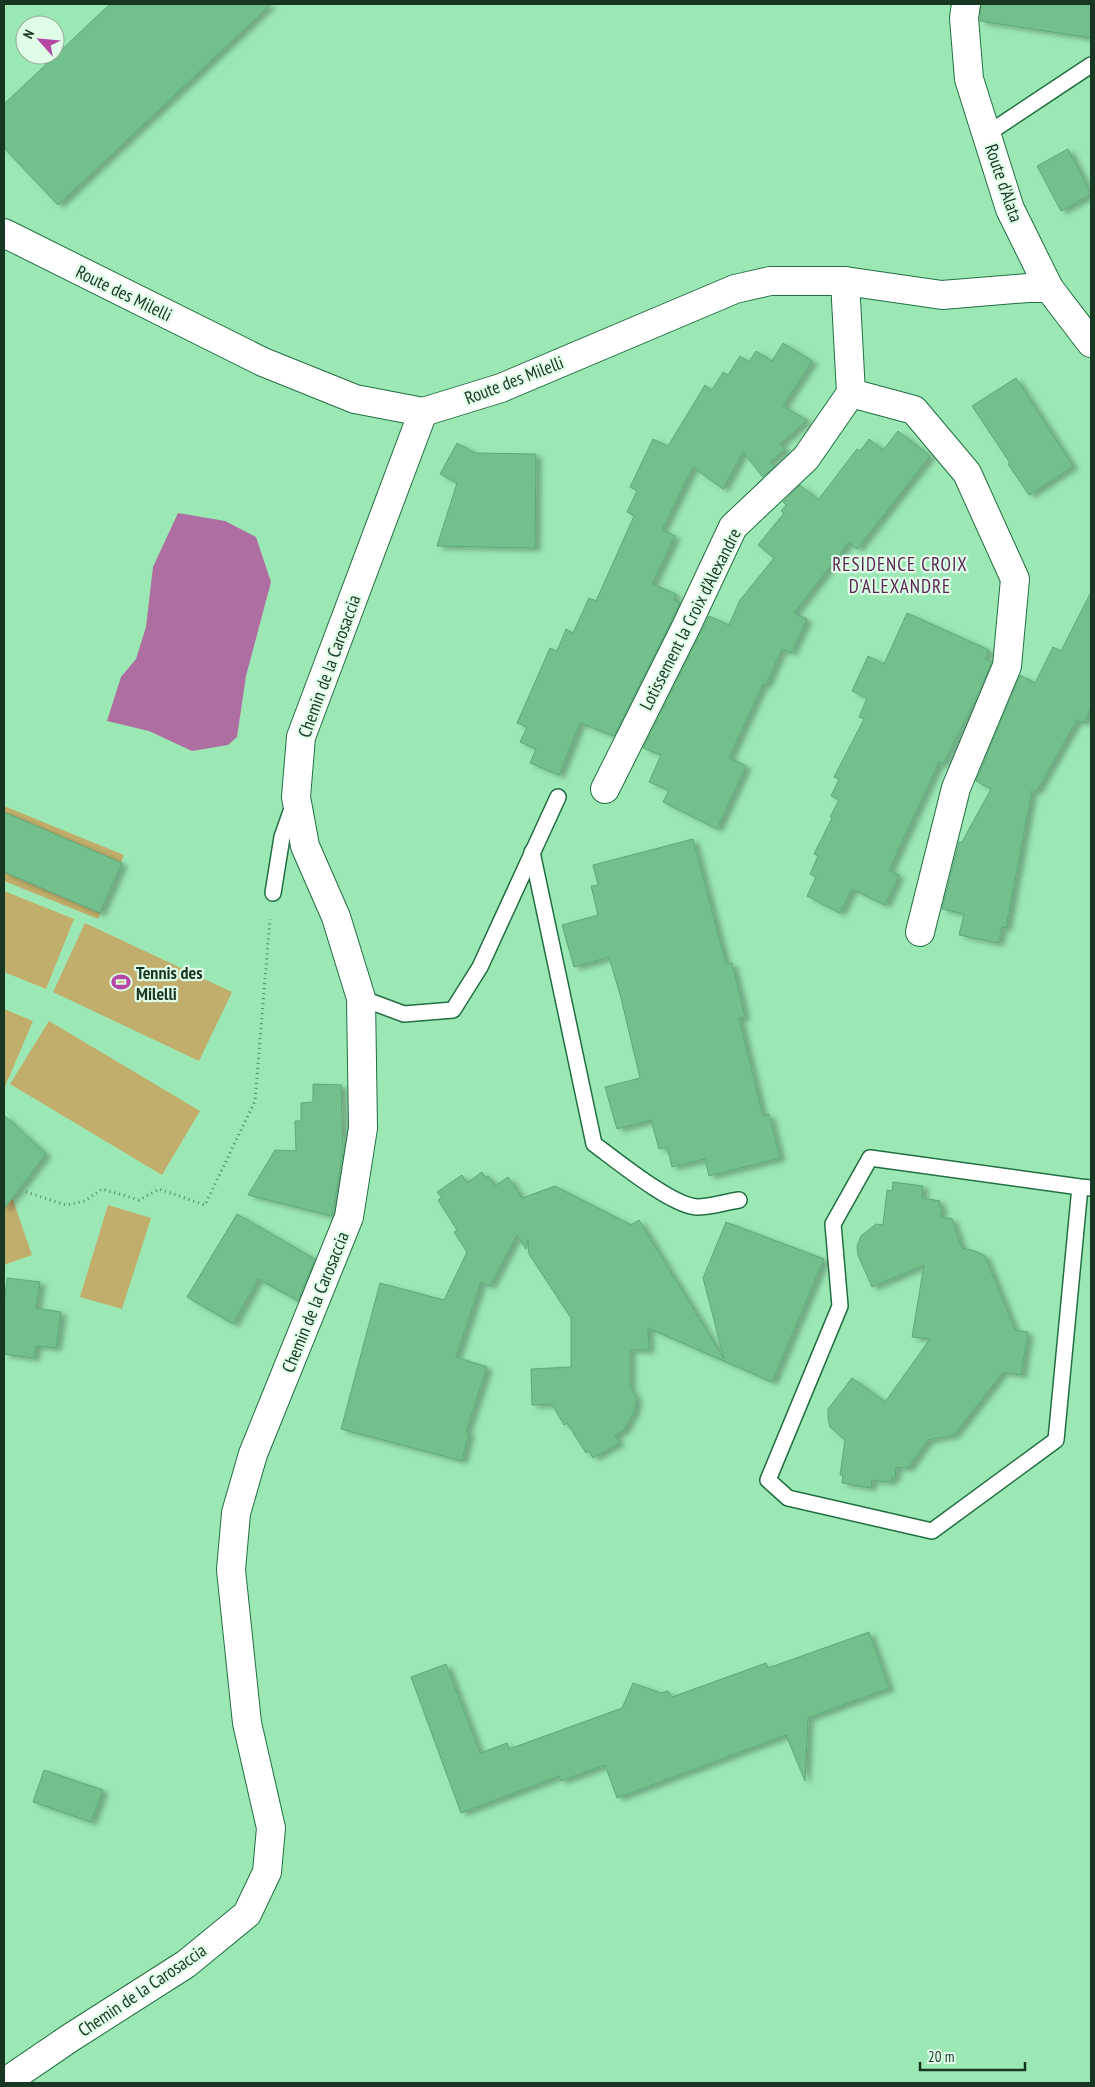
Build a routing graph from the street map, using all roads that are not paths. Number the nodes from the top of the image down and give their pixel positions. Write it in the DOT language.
graph roads {
  1 [pos="966,4"];
  2 [pos="1091,65"];
  3 [pos="986,134"];
  4 [pos="4,233"];
  5 [pos="845,282"];
  6 [pos="1049,288"];
  7 [pos="1091,343"];
  8 [pos="851,393"];
  9 [pos="423,412"];
  10 [pos="605,789"];
  11 [pos="558,796"];
  12 [pos="296,797"];
  13 [pos="532,852"];
  14 [pos="273,893"];
  15 [pos="920,932"];
  16 [pos="362,998"];
  17 [pos="1086,1187"];
  18 [pos="739,1200"];
  19 [pos="4,2083"];
  1 -- 3 [label="street, Route d'Alata"];
  2 -- 3 [label="lane"];
  3 -- 6 [label="street, Route d'Alata"];
  4 -- 9 [label="street, Route des Milelli"];
  5 -- 6 [label="street, Route des Milelli"];
  5 -- 8 [label="street"];
  5 -- 9 [label="street, Route des Milelli"];
  6 -- 7 [label="street, Route d'Alata"];
  8 -- 10 [label="street, Lotissement la Croix d’Alexandre"];
  8 -- 15 [label="street"];
  9 -- 12 [label="street, Chemin de la Carosaccia"];
  11 -- 13 [label="lane"];
  12 -- 14 [label="lane"];
  12 -- 16 [label="street, Chemin de la Carosaccia"];
  13 -- 16 [label="lane"];
  13 -- 18 [label="lane"];
  16 -- 19 [label="street, Chemin de la Carosaccia"];
  17 -- 17 [label="lane"];
}
